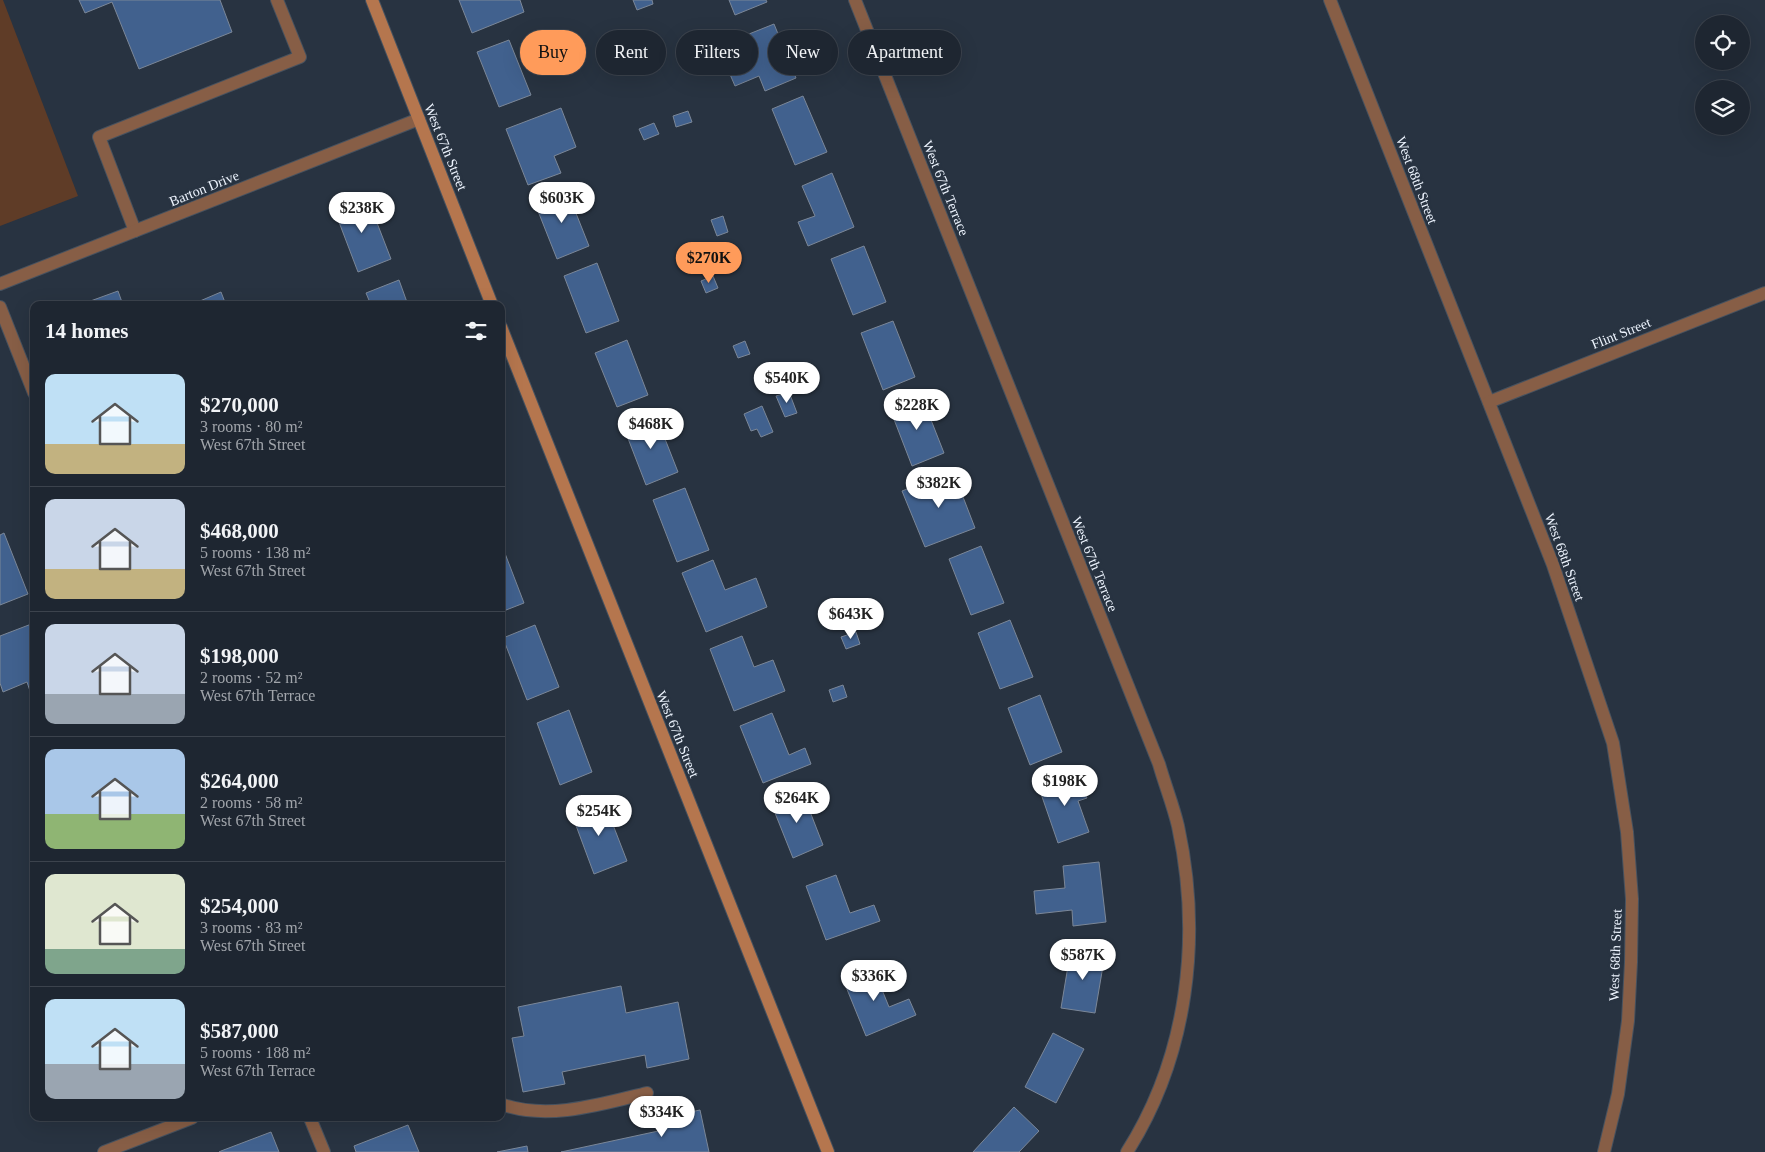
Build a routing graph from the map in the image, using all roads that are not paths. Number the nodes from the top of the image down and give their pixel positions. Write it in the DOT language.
graph roads {
  1 [pos="277,0"];
  2 [pos="372,0"];
  3 [pos="855,0"];
  4 [pos="1330,0"];
  5 [pos="419,119"];
  6 [pos="135,231"];
  7 [pos="0,284"];
  8 [pos="1765,293"];
  9 [pos="490,301"];
  10 [pos="0,307"];
  11 [pos="505,337"];
  12 [pos="30,383"];
  13 [pos="1488,402"];
  14 [pos="647,1093"];
  15 [pos="505,1105"];
  16 [pos="184,1121"];
  17 [pos="311,1121"];
  18 [pos="104,1152"];
  19 [pos="324,1152"];
  20 [pos="828,1152"];
  21 [pos="1127,1152"];
  22 [pos="1604,1152"];
  1 -- 6 [label="street"];
  2 -- 5 [label="street, West 67th Street"];
  3 -- 21 [label="street, West 67th Terrace"];
  4 -- 13 [label="street, West 68th Street"];
  5 -- 6 [label="street, Barton Drive"];
  5 -- 9 [label="street, West 67th Street"];
  6 -- 7 [label="street, Barton Drive"];
  8 -- 13 [label="street, Flint Street"];
  10 -- 12 [label="street"];
  11 -- 20 [label="street, West 67th Street"];
  13 -- 22 [label="street, West 68th Street"];
  14 -- 15 [label="street"];
  16 -- 18 [label="street"];
  17 -- 19 [label="street"];
}
